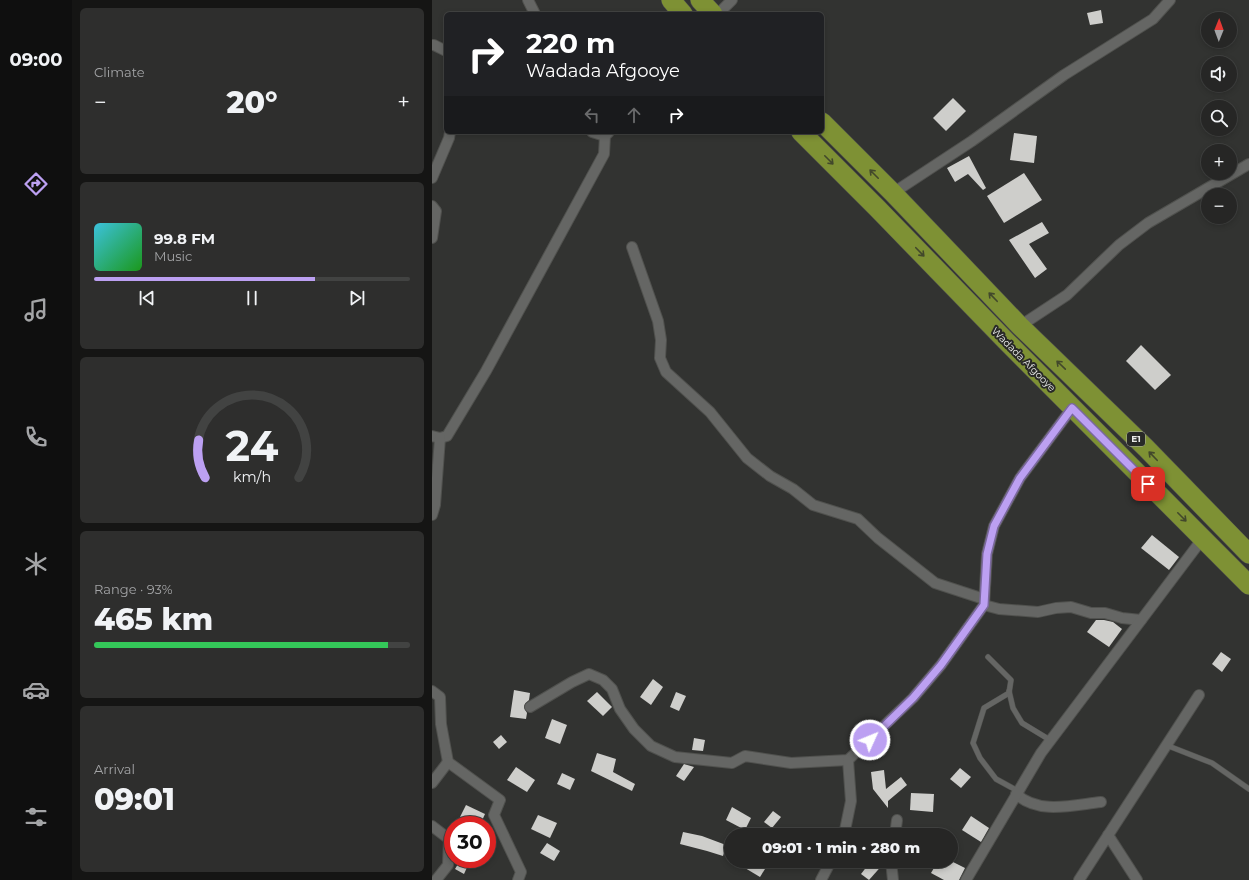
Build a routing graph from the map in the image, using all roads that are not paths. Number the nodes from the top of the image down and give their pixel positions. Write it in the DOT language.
graph roads {
  1 [pos="528,0"];
  2 [pos="671,0"];
  3 [pos="700,0"];
  4 [pos="732,0"];
  5 [pos="1170,0"];
  6 [pos="533,12"];
  7 [pos="681,12"];
  8 [pos="710,12"];
  9 [pos="720,12"];
  10 [pos="432,46"];
  11 [pos="444,50"];
  12 [pos="824,124"];
  13 [pos="450,134"];
  14 [pos="607,134"];
  15 [pos="804,134"];
  16 [pos="1249,164"];
  17 [pos="432,178"];
  18 [pos="893,193"];
  19 [pos="432,206"];
  20 [pos="432,238"];
  21 [pos="632,247"];
  22 [pos="1020,326"];
  23 [pos="1072,408"];
  24 [pos="436,437"];
  25 [pos="432,515"];
  26 [pos="1203,538"];
  27 [pos="1249,554"];
  28 [pos="1249,584"];
  29 [pos="984,602"];
  30 [pos="1141,620"];
  31 [pos="988,657"];
  32 [pos="432,691"];
  33 [pos="1009,691"];
  34 [pos="1199,695"];
  35 [pos="530,707"];
  36 [pos="1050,740"];
  37 [pos="1166,745"];
  38 [pos="848,760"];
  39 [pos="448,762"];
  40 [pos="432,783"];
  41 [pos="1249,789"];
  42 [pos="1017,793"];
  43 [pos="1101,802"];
  44 [pos="897,820"];
  45 [pos="432,826"];
  46 [pos="845,828"];
  47 [pos="896,828"];
  48 [pos="1108,835"];
  49 [pos="827,868"];
  50 [pos="892,868"];
  51 [pos="436,880"];
  52 [pos="518,880"];
  53 [pos="821,880"];
  54 [pos="893,880"];
  55 [pos="966,880"];
  56 [pos="1079,880"];
  57 [pos="1137,880"];
  1 -- 6 [label="street"];
  2 -- 7 [label="highway"];
  3 -- 8 [label="highway"];
  4 -- 9 [label="street"];
  5 -- 18 [label="street"];
  10 -- 11 [label="street"];
  18 -- 12 [label="highway, E1, one-way"];
  13 -- 17 [label="street"];
  14 -- 24 [label="street"];
  15 -- 23 [label="highway, Wadada Afgooye / E1, one-way"];
  16 -- 22 [label="street"];
  22 -- 18 [label="highway, E1, one-way"];
  19 -- 20 [label="street"];
  21 -- 29 [label="street"];
  27 -- 22 [label="highway, E1, one-way"];
  23 -- 26 [label="highway, Wadada Afgooye / E1, one-way"];
  23 -- 29 [label="street"];
  24 -- 25 [label="street"];
  26 -- 28 [label="highway, Wadada Afgooye / E1"];
  26 -- 30 [label="street"];
  29 -- 30 [label="street"];
  29 -- 38 [label="street"];
  30 -- 36 [label="street"];
  31 -- 33 [label="lane"];
  32 -- 39 [label="street"];
  33 -- 36 [label="lane"];
  33 -- 42 [label="lane"];
  34 -- 37 [label="street"];
  35 -- 38 [label="street"];
  36 -- 42 [label="street"];
  37 -- 41 [label="lane"];
  37 -- 48 [label="street"];
  38 -- 46 [label="street"];
  39 -- 40 [label="street"];
  39 -- 52 [label="street"];
  42 -- 43 [label="street"];
  42 -- 55 [label="street"];
  44 -- 47 [label="street"];
  45 -- 51 [label="street"];
  48 -- 56 [label="street"];
  48 -- 57 [label="street"];
  49 -- 53 [label="street"];
  50 -- 54 [label="street"];
}
